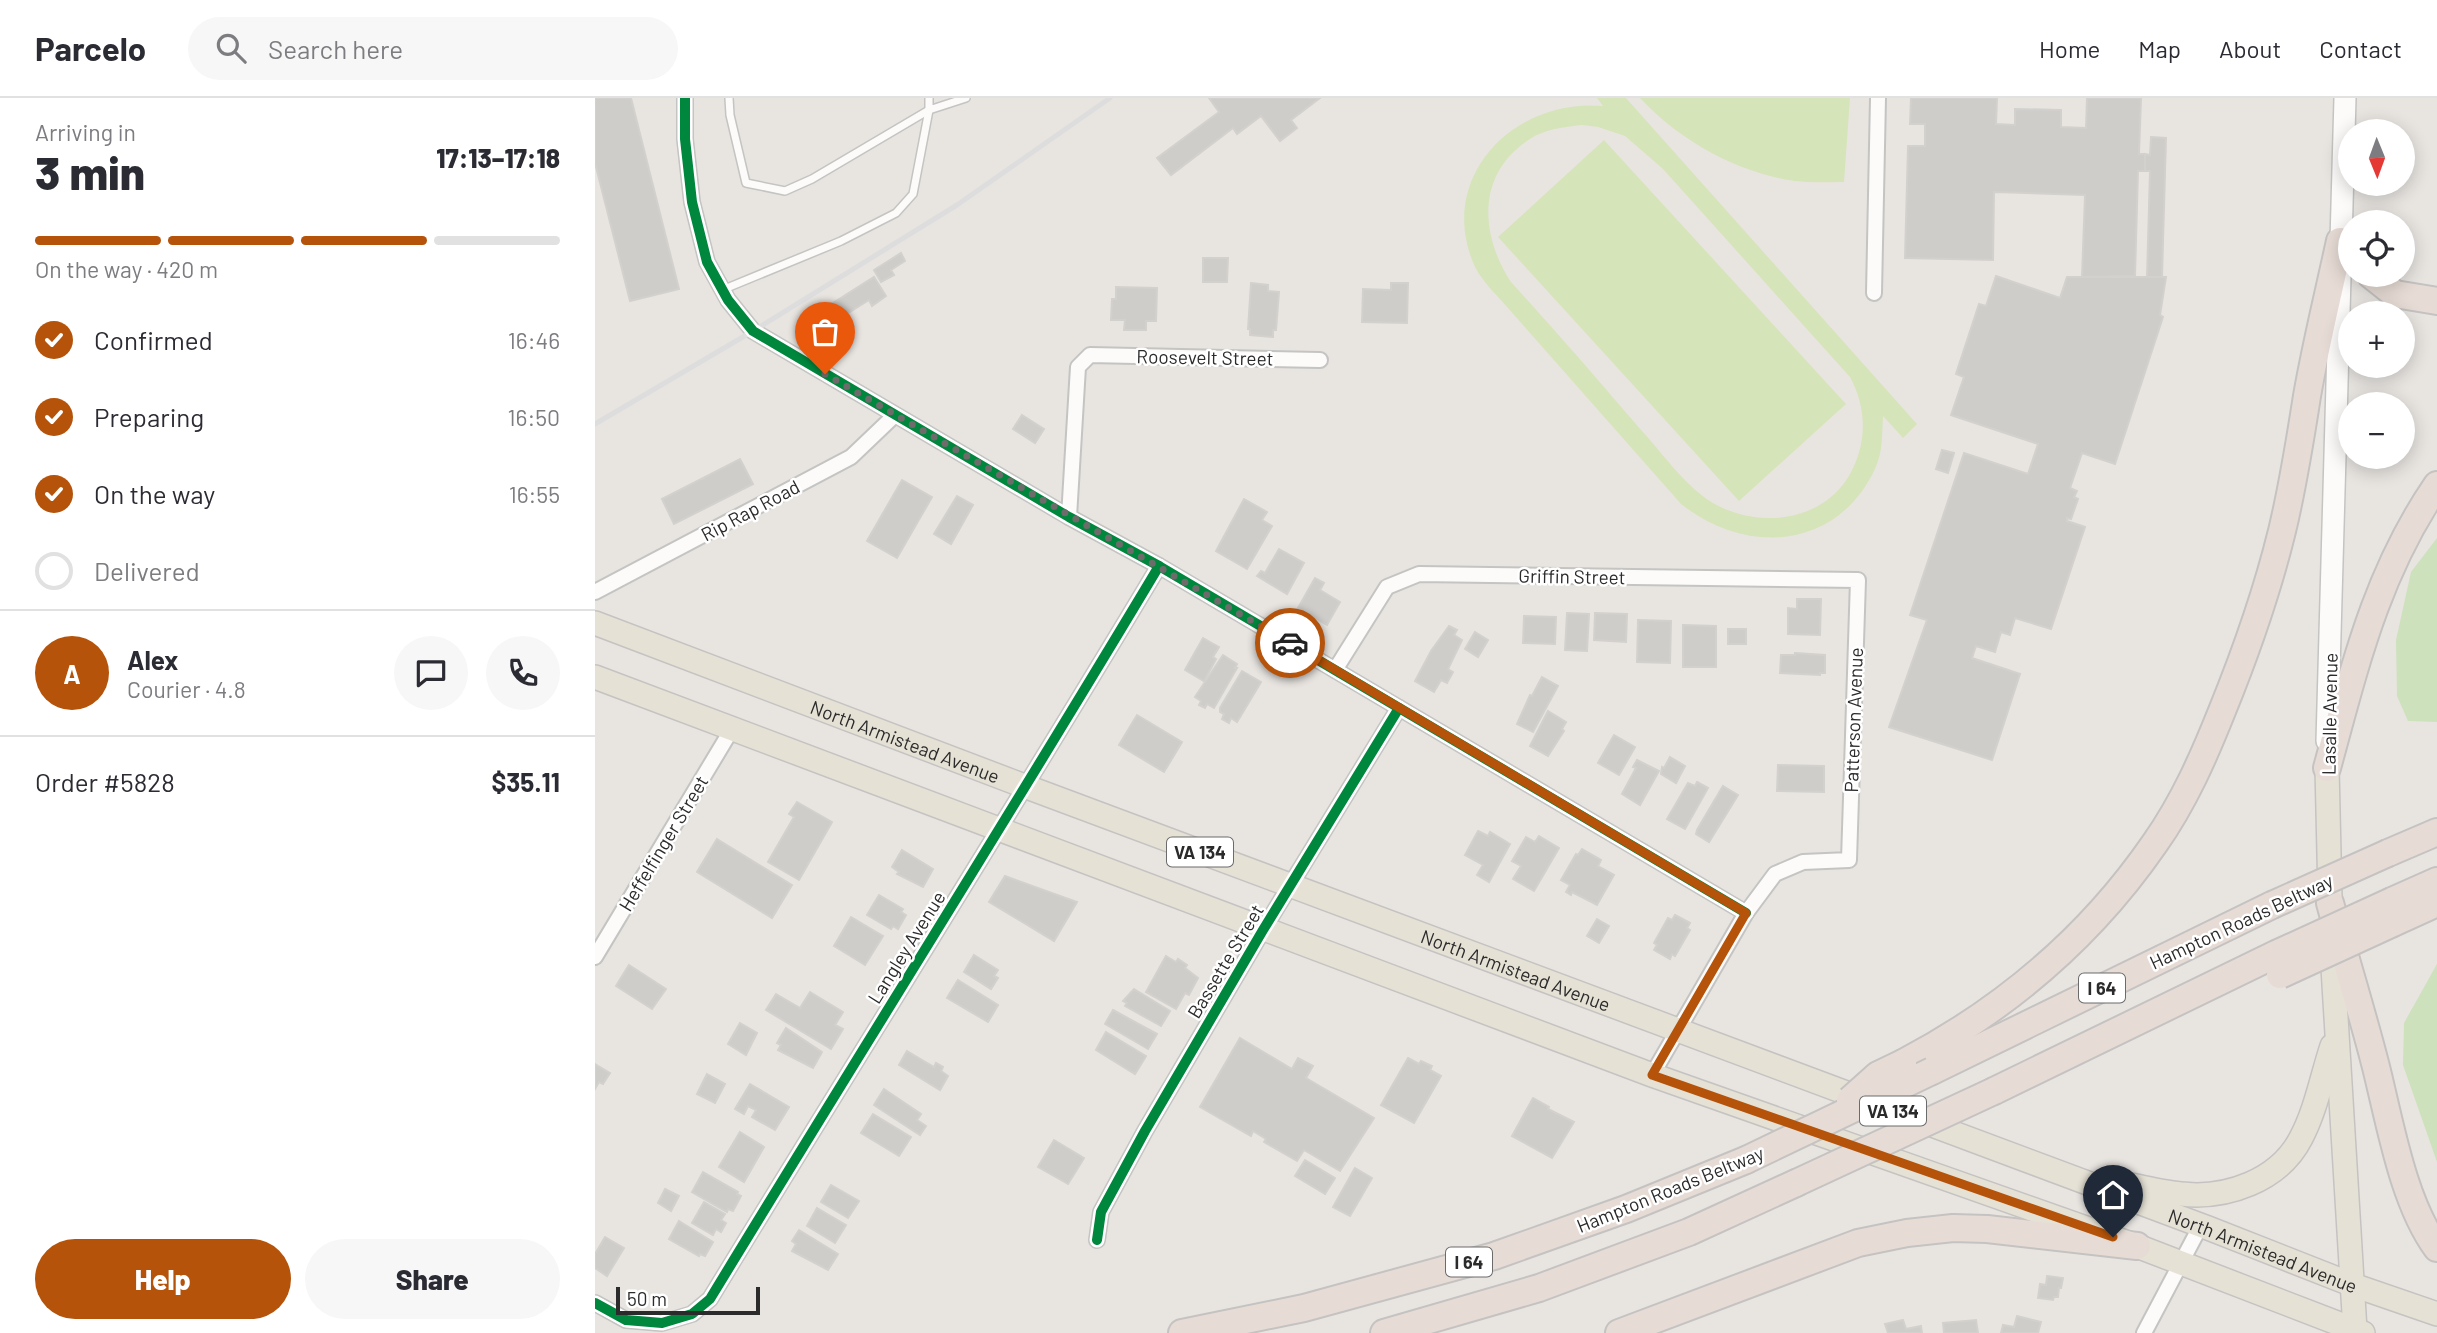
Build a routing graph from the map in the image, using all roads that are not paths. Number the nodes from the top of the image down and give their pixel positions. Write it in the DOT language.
graph roads {
  1 [pos="685,98"];
  2 [pos="729,98"];
  3 [pos="929,98"];
  4 [pos="966,98"];
  5 [pos="1878,98"];
  6 [pos="2345,98"];
  7 [pos="929,110"];
  8 [pos="2345,210"];
  9 [pos="2338,273"];
  10 [pos="2344,287"];
  11 [pos="2386,287"];
  12 [pos="722,290"];
  13 [pos="1874,293"];
  14 [pos="2437,301"];
  15 [pos="1320,360"];
  16 [pos="895,415"];
  17 [pos="2437,485"];
  18 [pos="1069,517"];
  19 [pos="1159,566"];
  20 [pos="1858,580"];
  21 [pos="595,592"];
  22 [pos="595,623"];
  23 [pos="1335,670"];
  24 [pos="595,677"];
  25 [pos="1399,708"];
  26 [pos="732,729"];
  27 [pos="2327,768"];
  28 [pos="1027,787"];
  29 [pos="999,830"];
  30 [pos="2437,832"];
  31 [pos="2437,881"];
  32 [pos="1290,885"];
  33 [pos="2330,903"];
  34 [pos="2437,903"];
  35 [pos="2392,912"];
  36 [pos="1746,913"];
  37 [pos="1263,930"];
  38 [pos="595,957"];
  39 [pos="1678,1030"];
  40 [pos="2336,1033"];
  41 [pos="1652,1075"];
  42 [pos="1825,1122"];
  43 [pos="2055,1171"];
  44 [pos="2201,1225"];
  45 [pos="1097,1240"];
  46 [pos="2137,1246"];
  47 [pos="2437,1248"];
  48 [pos="2181,1263"];
  49 [pos="2353,1285"];
  50 [pos="595,1303"];
  51 [pos="2437,1314"];
  52 [pos="2358,1332"];
  53 [pos="1182,1333"];
  54 [pos="1384,1333"];
  55 [pos="1619,1333"];
  56 [pos="2144,1333"];
  1 -- 12 [label="street"];
  2 -- 7 [label="lane"];
  3 -- 7 [label="lane"];
  4 -- 7 [label="lane"];
  5 -- 13 [label="street"];
  6 -- 8 [label="main road, Lasalle Avenue"];
  7 -- 12 [label="lane"];
  9 -- 42 [label="highway, bridge"];
  10 -- 27 [label="main road, Lasalle Avenue"];
  11 -- 14 [label="highway"];
  12 -- 16 [label="street"];
  15 -- 18 [label="street, Roosevelt Street"];
  16 -- 18 [label="street"];
  16 -- 21 [label="street, Rip Rap Road"];
  17 -- 27 [label="highway"];
  18 -- 19 [label="street"];
  19 -- 23 [label="street"];
  19 -- 28 [label="street, Langley Avenue"];
  20 -- 23 [label="street, Griffin Street"];
  20 -- 36 [label="street, Patterson Avenue"];
  22 -- 28 [label="main road, North Armistead Avenue / VA 134"];
  23 -- 25 [label="street"];
  24 -- 26 [label="main road, VA 134"];
  25 -- 32 [label="street, Bassette Street"];
  25 -- 36 [label="street"];
  26 -- 29 [label="main road, VA 134"];
  26 -- 38 [label="street, Heffelfinger Street"];
  27 -- 33 [label="main road, Lasalle Avenue"];
  28 -- 29 [label="street, Langley Avenue"];
  28 -- 32 [label="main road, North Armistead Avenue / VA 134"];
  29 -- 37 [label="main road, VA 134"];
  29 -- 50 [label="street, Langley Avenue"];
  30 -- 42 [label="highway, Hampton Roads Beltway / I 64, bridge"];
  31 -- 35 [label="highway, I 64"];
  32 -- 37 [label="street, Bassette Street"];
  32 -- 39 [label="main road, North Armistead Avenue / VA 134"];
  33 -- 40 [label="main road, Lasalle Avenue"];
  33 -- 47 [label="highway"];
  34 -- 35 [label="highway"];
  35 -- 54 [label="highway, I 64, bridge"];
  36 -- 39 [label="street"];
  37 -- 41 [label="main road, VA 134"];
  37 -- 45 [label="street, Bassette Street"];
  39 -- 41 [label="street"];
  39 -- 43 [label="main road, North Armistead Avenue / VA 134"];
  40 -- 43 [label="main road"];
  40 -- 49 [label="main road, Lasalle Avenue"];
  41 -- 46 [label="main road, VA 134"];
  42 -- 53 [label="highway, Hampton Roads Beltway / I 64, bridge"];
  43 -- 44 [label="main road, North Armistead Avenue / VA 134"];
  44 -- 48 [label="street"];
  44 -- 49 [label="main road, North Armistead Avenue / VA 134"];
  46 -- 48 [label="main road, VA 134"];
  46 -- 55 [label="highway"];
  48 -- 52 [label="main road, VA 134"];
  48 -- 56 [label="street"];
  49 -- 51 [label="main road, North Armistead Avenue / VA 134"];
  49 -- 52 [label="main road, Lasalle Avenue"];
}
